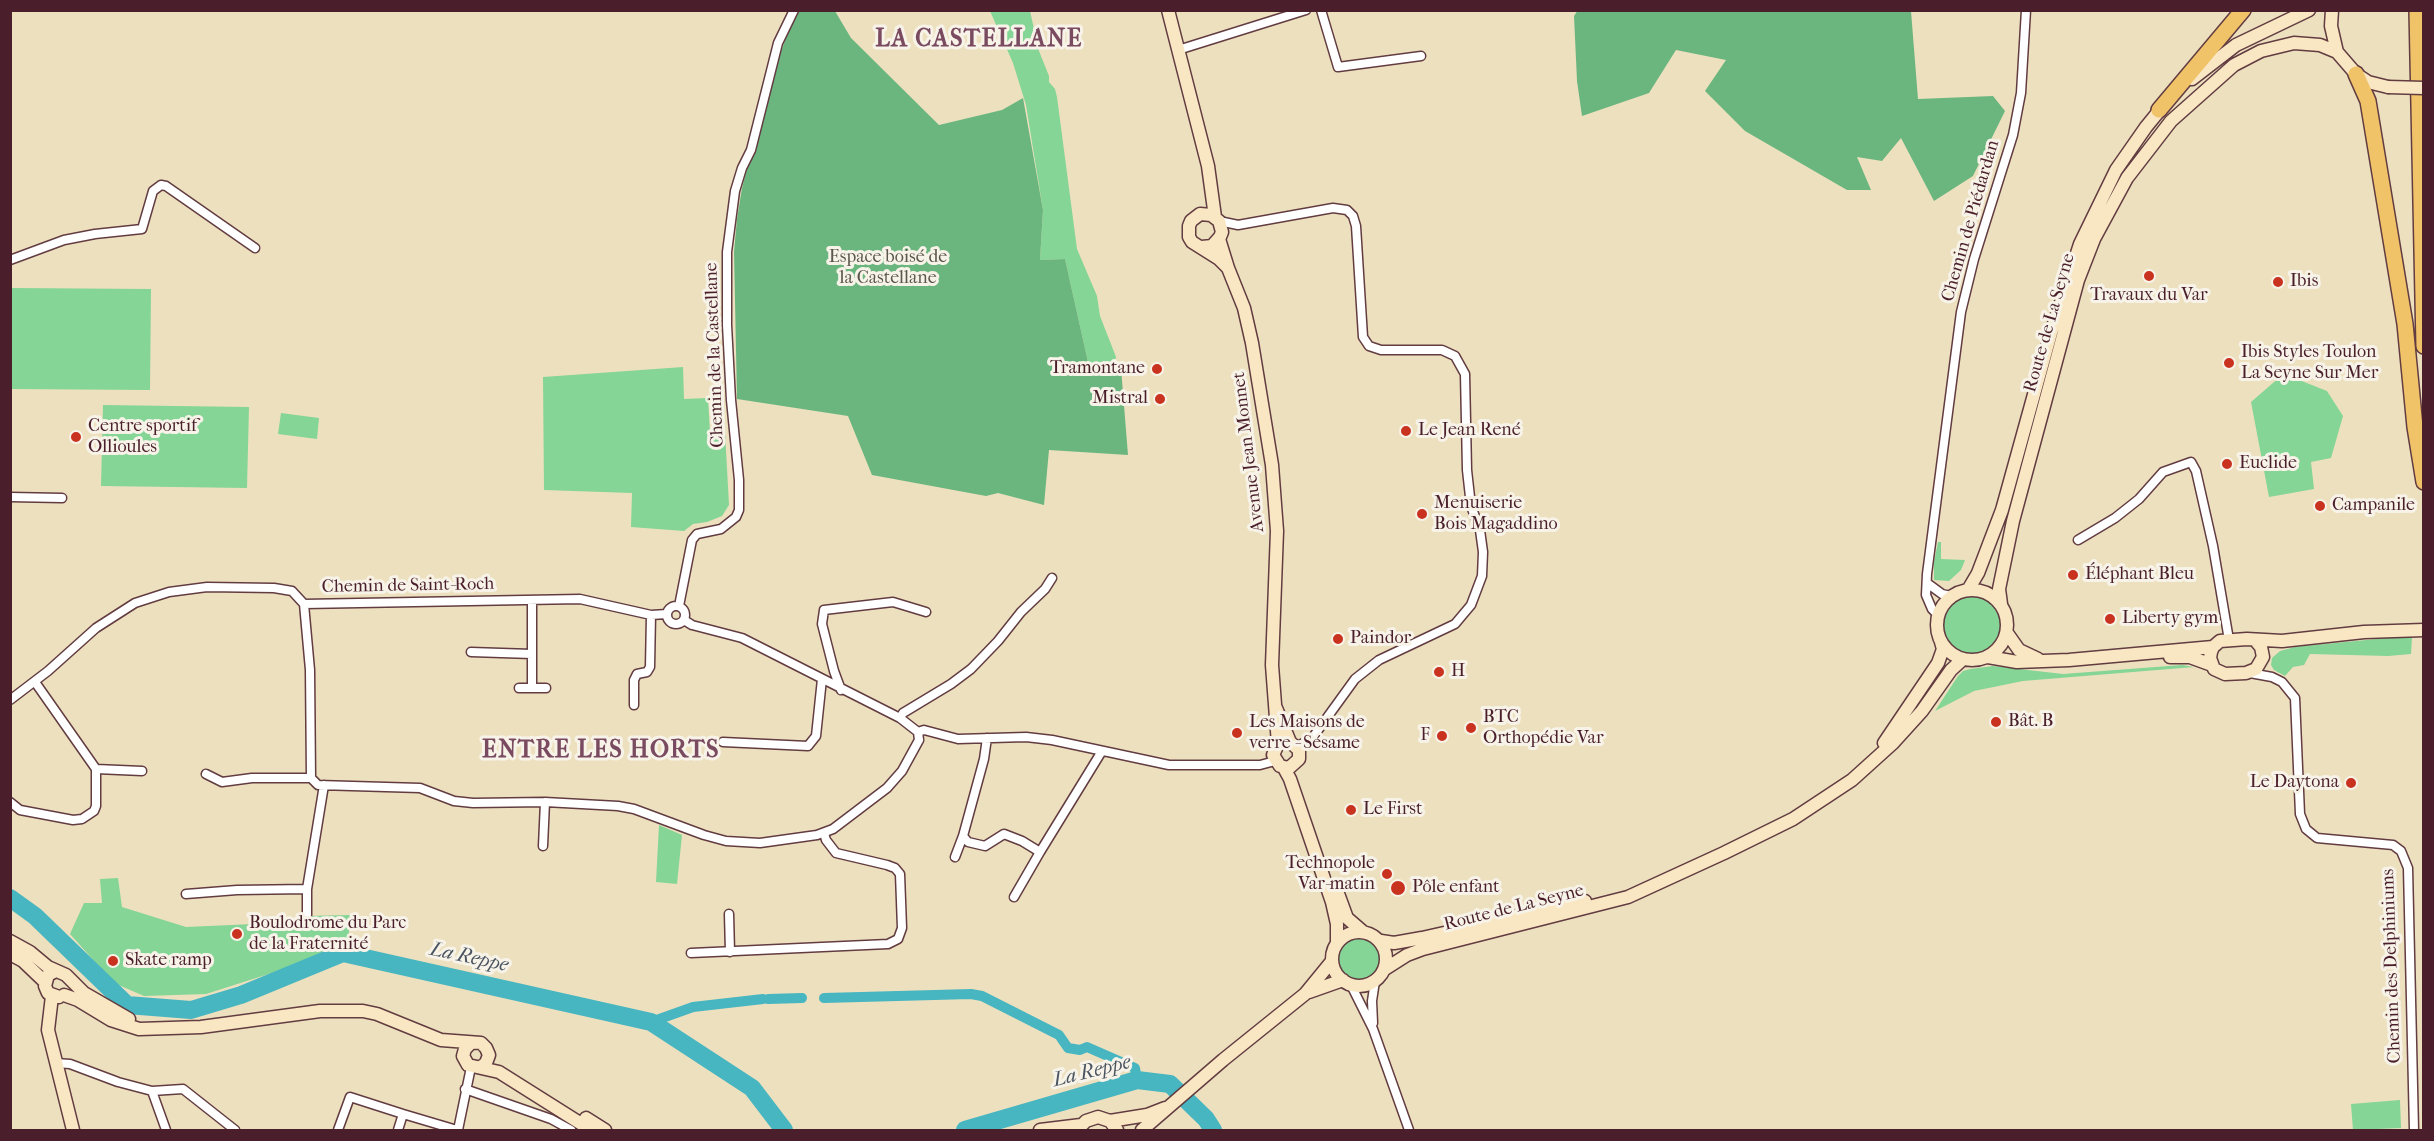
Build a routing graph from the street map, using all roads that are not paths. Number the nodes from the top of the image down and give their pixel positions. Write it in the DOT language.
graph roads {
  1 [pos="794,10"];
  2 [pos="1168,10"];
  3 [pos="1306,10"];
  4 [pos="1321,10"];
  5 [pos="2026,10"];
  6 [pos="2243,10"];
  7 [pos="2309,10"];
  8 [pos="2332,10"];
  9 [pos="2417,10"];
  10 [pos="1178,50"];
  11 [pos="2337,52"];
  12 [pos="1421,56"];
  13 [pos="2356,74"];
  14 [pos="2424,88"];
  15 [pos="2159,110"];
  16 [pos="1210,181"];
  17 [pos="1200,214"];
  18 [pos="1217,219"];
  19 [pos="1238,225"];
  20 [pos="1220,238"];
  21 [pos="1202,247"];
  22 [pos="255,248"];
  23 [pos="10,260"];
  24 [pos="1228,268"];
  25 [pos="2424,346"];
  26 [pos="2424,482"];
  27 [pos="10,497"];
  28 [pos="62,498"];
  29 [pos="2078,540"];
  30 [pos="1052,578"];
  31 [pos="1927,583"];
  32 [pos="1968,590"];
  33 [pos="1951,596"];
  34 [pos="532,601"];
  35 [pos="303,604"];
  36 [pos="2001,604"];
  37 [pos="679,606"];
  38 [pos="926,612"];
  39 [pos="667,614"];
  40 [pos="651,615"];
  41 [pos="1938,615"];
  42 [pos="684,620"];
  43 [pos="2424,630"];
  44 [pos="2007,633"];
  45 [pos="2229,640"];
  46 [pos="2255,640"];
  47 [pos="2283,641"];
  48 [pos="1941,642"];
  49 [pos="2213,646"];
  50 [pos="471,652"];
  51 [pos="532,654"];
  52 [pos="1988,657"];
  53 [pos="2108,657"];
  54 [pos="1963,659"];
  55 [pos="2262,660"];
  56 [pos="2045,661"];
  57 [pos="2212,665"];
  58 [pos="2246,673"];
  59 [pos="2272,676"];
  60 [pos="822,679"];
  61 [pos="35,682"];
  62 [pos="519,688"];
  63 [pos="532,688"];
  64 [pos="546,688"];
  65 [pos="841,690"];
  66 [pos="10,700"];
  67 [pos="634,705"];
  68 [pos="900,718"];
  69 [pos="923,735"];
  70 [pos="987,738"];
  71 [pos="723,742"];
  72 [pos="1289,744"];
  73 [pos="1102,751"];
  74 [pos="1876,756"];
  75 [pos="1297,763"];
  76 [pos="1279,765"];
  77 [pos="96,770"];
  78 [pos="142,771"];
  79 [pos="206,774"];
  80 [pos="311,778"];
  81 [pos="324,785"];
  82 [pos="10,802"];
  83 [pos="545,802"];
  84 [pos="824,833"];
  85 [pos="963,836"];
  86 [pos="543,846"];
  87 [pos="1040,852"];
  88 [pos="955,858"];
  89 [pos="1653,884"];
  90 [pos="308,889"];
  91 [pos="186,894"];
  92 [pos="1014,897"];
  93 [pos="729,914"];
  94 [pos="307,915"];
  95 [pos="1362,931"];
  96 [pos="10,941"];
  97 [pos="1381,941"];
  98 [pos="1337,943"];
  99 [pos="730,952"];
  100 [pos="691,953"];
  101 [pos="10,954"];
  102 [pos="1332,962"];
  103 [pos="1385,969"];
  104 [pos="56,971"];
  105 [pos="69,980"];
  106 [pos="1375,981"];
  107 [pos="45,982"];
  108 [pos="1347,982"];
  109 [pos="1305,994"];
  110 [pos="58,995"];
  111 [pos="159,1028"];
  112 [pos="1373,1029"];
  113 [pos="441,1040"];
  114 [pos="470,1044"];
  115 [pos="489,1055"];
  116 [pos="463,1056"];
  117 [pos="56,1063"];
  118 [pos="476,1067"];
  119 [pos="465,1089"];
  120 [pos="152,1091"];
  121 [pos="1169,1107"];
  122 [pos="403,1114"];
  123 [pos="1114,1126"];
  124 [pos="1079,1128"];
  125 [pos="73,1131"];
  126 [pos="166,1131"];
  127 [pos="235,1131"];
  128 [pos="338,1131"];
  129 [pos="398,1131"];
  130 [pos="457,1131"];
  131 [pos="571,1131"];
  132 [pos="591,1131"];
  133 [pos="604,1131"];
  134 [pos="1040,1131"];
  135 [pos="1142,1131"];
  136 [pos="1408,1131"];
  137 [pos="2414,1131"];
  1 -- 37 [label="street, Chemin de la Castellane"];
  2 -- 10 [label="main road"];
  3 -- 10 [label="street"];
  4 -- 12 [label="street"];
  5 -- 31 [label="street, Chemin de Piédardan"];
  6 -- 15 [label="highway"];
  7 -- 15 [label="main road, Route de La Seyne"];
  8 -- 11 [label="main road"];
  9 -- 25 [label="highway"];
  10 -- 16 [label="main road"];
  11 -- 13 [label="main road"];
  11 -- 36 [label="main road, Route de La Seyne"];
  13 -- 14 [label="main road, bridge"];
  13 -- 26 [label="highway"];
  15 -- 32 [label="main road, Route de La Seyne"];
  16 -- 17 [label="main road"];
  16 -- 18 [label="main road"];
  17 -- 18 [label="main road"];
  17 -- 21 [label="main road"];
  18 -- 19 [label="street"];
  18 -- 20 [label="main road"];
  19 -- 20 [label="street"];
  19 -- 72 [label="street"];
  20 -- 21 [label="main road"];
  20 -- 24 [label="main road, Avenue Jean Monnet"];
  21 -- 24 [label="main road, Avenue Jean Monnet"];
  22 -- 23 [label="street"];
  24 -- 72 [label="main road, Avenue Jean Monnet"];
  27 -- 28 [label="street"];
  29 -- 45 [label="street"];
  30 -- 68 [label="street"];
  31 -- 33 [label="street"];
  31 -- 41 [label="street"];
  32 -- 33 [label="main road"];
  32 -- 36 [label="main road"];
  33 -- 41 [label="main road"];
  34 -- 35 [label="street, Chemin de Saint-Roch"];
  34 -- 40 [label="street, Chemin de Saint-Roch"];
  34 -- 51 [label="street"];
  35 -- 61 [label="street, Chemin de Saint-Roch"];
  35 -- 80 [label="street"];
  36 -- 44 [label="main road"];
  37 -- 39 [label="street"];
  37 -- 42 [label="street"];
  38 -- 65 [label="street"];
  39 -- 40 [label="street, Chemin de Saint-Roch"];
  39 -- 42 [label="street"];
  40 -- 67 [label="street"];
  41 -- 48 [label="main road"];
  42 -- 60 [label="street"];
  43 -- 47 [label="main road"];
  44 -- 52 [label="main road"];
  44 -- 56 [label="main road"];
  45 -- 46 [label="main road"];
  45 -- 49 [label="main road"];
  46 -- 47 [label="main road"];
  46 -- 55 [label="main road"];
  47 -- 55 [label="main road"];
  48 -- 54 [label="main road"];
  48 -- 74 [label="main road, Route de La Seyne"];
  49 -- 53 [label="main road"];
  49 -- 57 [label="main road"];
  50 -- 51 [label="street"];
  51 -- 63 [label="street"];
  52 -- 54 [label="main road"];
  52 -- 56 [label="main road"];
  53 -- 56 [label="main road"];
  53 -- 57 [label="main road"];
  54 -- 74 [label="main road, Route de La Seyne"];
  55 -- 58 [label="main road"];
  55 -- 59 [label="street, Chemin des Delphiniums"];
  57 -- 58 [label="main road"];
  58 -- 59 [label="street"];
  59 -- 137 [label="street, Chemin des Delphiniums"];
  60 -- 65 [label="street"];
  60 -- 71 [label="street"];
  61 -- 66 [label="street, Chemin de Saint-Roch"];
  61 -- 77 [label="street"];
  62 -- 63 [label="street"];
  63 -- 64 [label="street"];
  65 -- 68 [label="street"];
  68 -- 69 [label="street"];
  69 -- 70 [label="street"];
  69 -- 84 [label="street"];
  70 -- 73 [label="street"];
  70 -- 85 [label="street"];
  72 -- 75 [label="main road, Avenue Jean Monnet"];
  72 -- 76 [label="main road, Avenue Jean Monnet"];
  73 -- 76 [label="street"];
  73 -- 87 [label="street"];
  74 -- 89 [label="main road, Route de La Seyne"];
  75 -- 76 [label="main road"];
  75 -- 95 [label="main road, Avenue Jean Monnet"];
  76 -- 98 [label="main road"];
  77 -- 78 [label="street"];
  77 -- 82 [label="street"];
  79 -- 80 [label="street"];
  80 -- 81 [label="street"];
  81 -- 83 [label="street"];
  81 -- 90 [label="street"];
  83 -- 84 [label="street"];
  83 -- 86 [label="street"];
  84 -- 99 [label="street"];
  85 -- 87 [label="street"];
  85 -- 88 [label="street"];
  87 -- 92 [label="street"];
  89 -- 97 [label="main road, Route de La Seyne"];
  89 -- 103 [label="main road, Route de La Seyne"];
  90 -- 91 [label="street"];
  90 -- 94 [label="street"];
  93 -- 99 [label="street"];
  95 -- 97 [label="main road"];
  95 -- 98 [label="main road"];
  96 -- 104 [label="main road"];
  97 -- 103 [label="main road"];
  98 -- 102 [label="main road"];
  99 -- 100 [label="street"];
  101 -- 107 [label="main road"];
  102 -- 108 [label="main road"];
  102 -- 109 [label="main road"];
  103 -- 106 [label="main road"];
  104 -- 105 [label="main road"];
  104 -- 107 [label="main road"];
  105 -- 110 [label="main road"];
  105 -- 111 [label="main road"];
  106 -- 108 [label="main road"];
  106 -- 112 [label="street"];
  107 -- 110 [label="main road"];
  108 -- 109 [label="main road"];
  108 -- 112 [label="street"];
  109 -- 121 [label="main road"];
  110 -- 111 [label="main road"];
  110 -- 117 [label="main road"];
  111 -- 113 [label="main road"];
  112 -- 136 [label="street"];
  113 -- 114 [label="main road"];
  113 -- 116 [label="main road"];
  114 -- 115 [label="main road"];
  114 -- 116 [label="main road"];
  115 -- 118 [label="main road"];
  115 -- 133 [label="main road"];
  116 -- 118 [label="main road"];
  117 -- 120 [label="street"];
  117 -- 125 [label="main road"];
  118 -- 119 [label="street"];
  118 -- 132 [label="main road"];
  119 -- 130 [label="street"];
  119 -- 131 [label="street"];
  120 -- 126 [label="street"];
  120 -- 127 [label="street"];
  121 -- 123 [label="main road"];
  121 -- 135 [label="main road"];
  122 -- 128 [label="street"];
  122 -- 129 [label="street"];
  122 -- 130 [label="street"];
  123 -- 124 [label="main road"];
  124 -- 134 [label="main road"];
}
